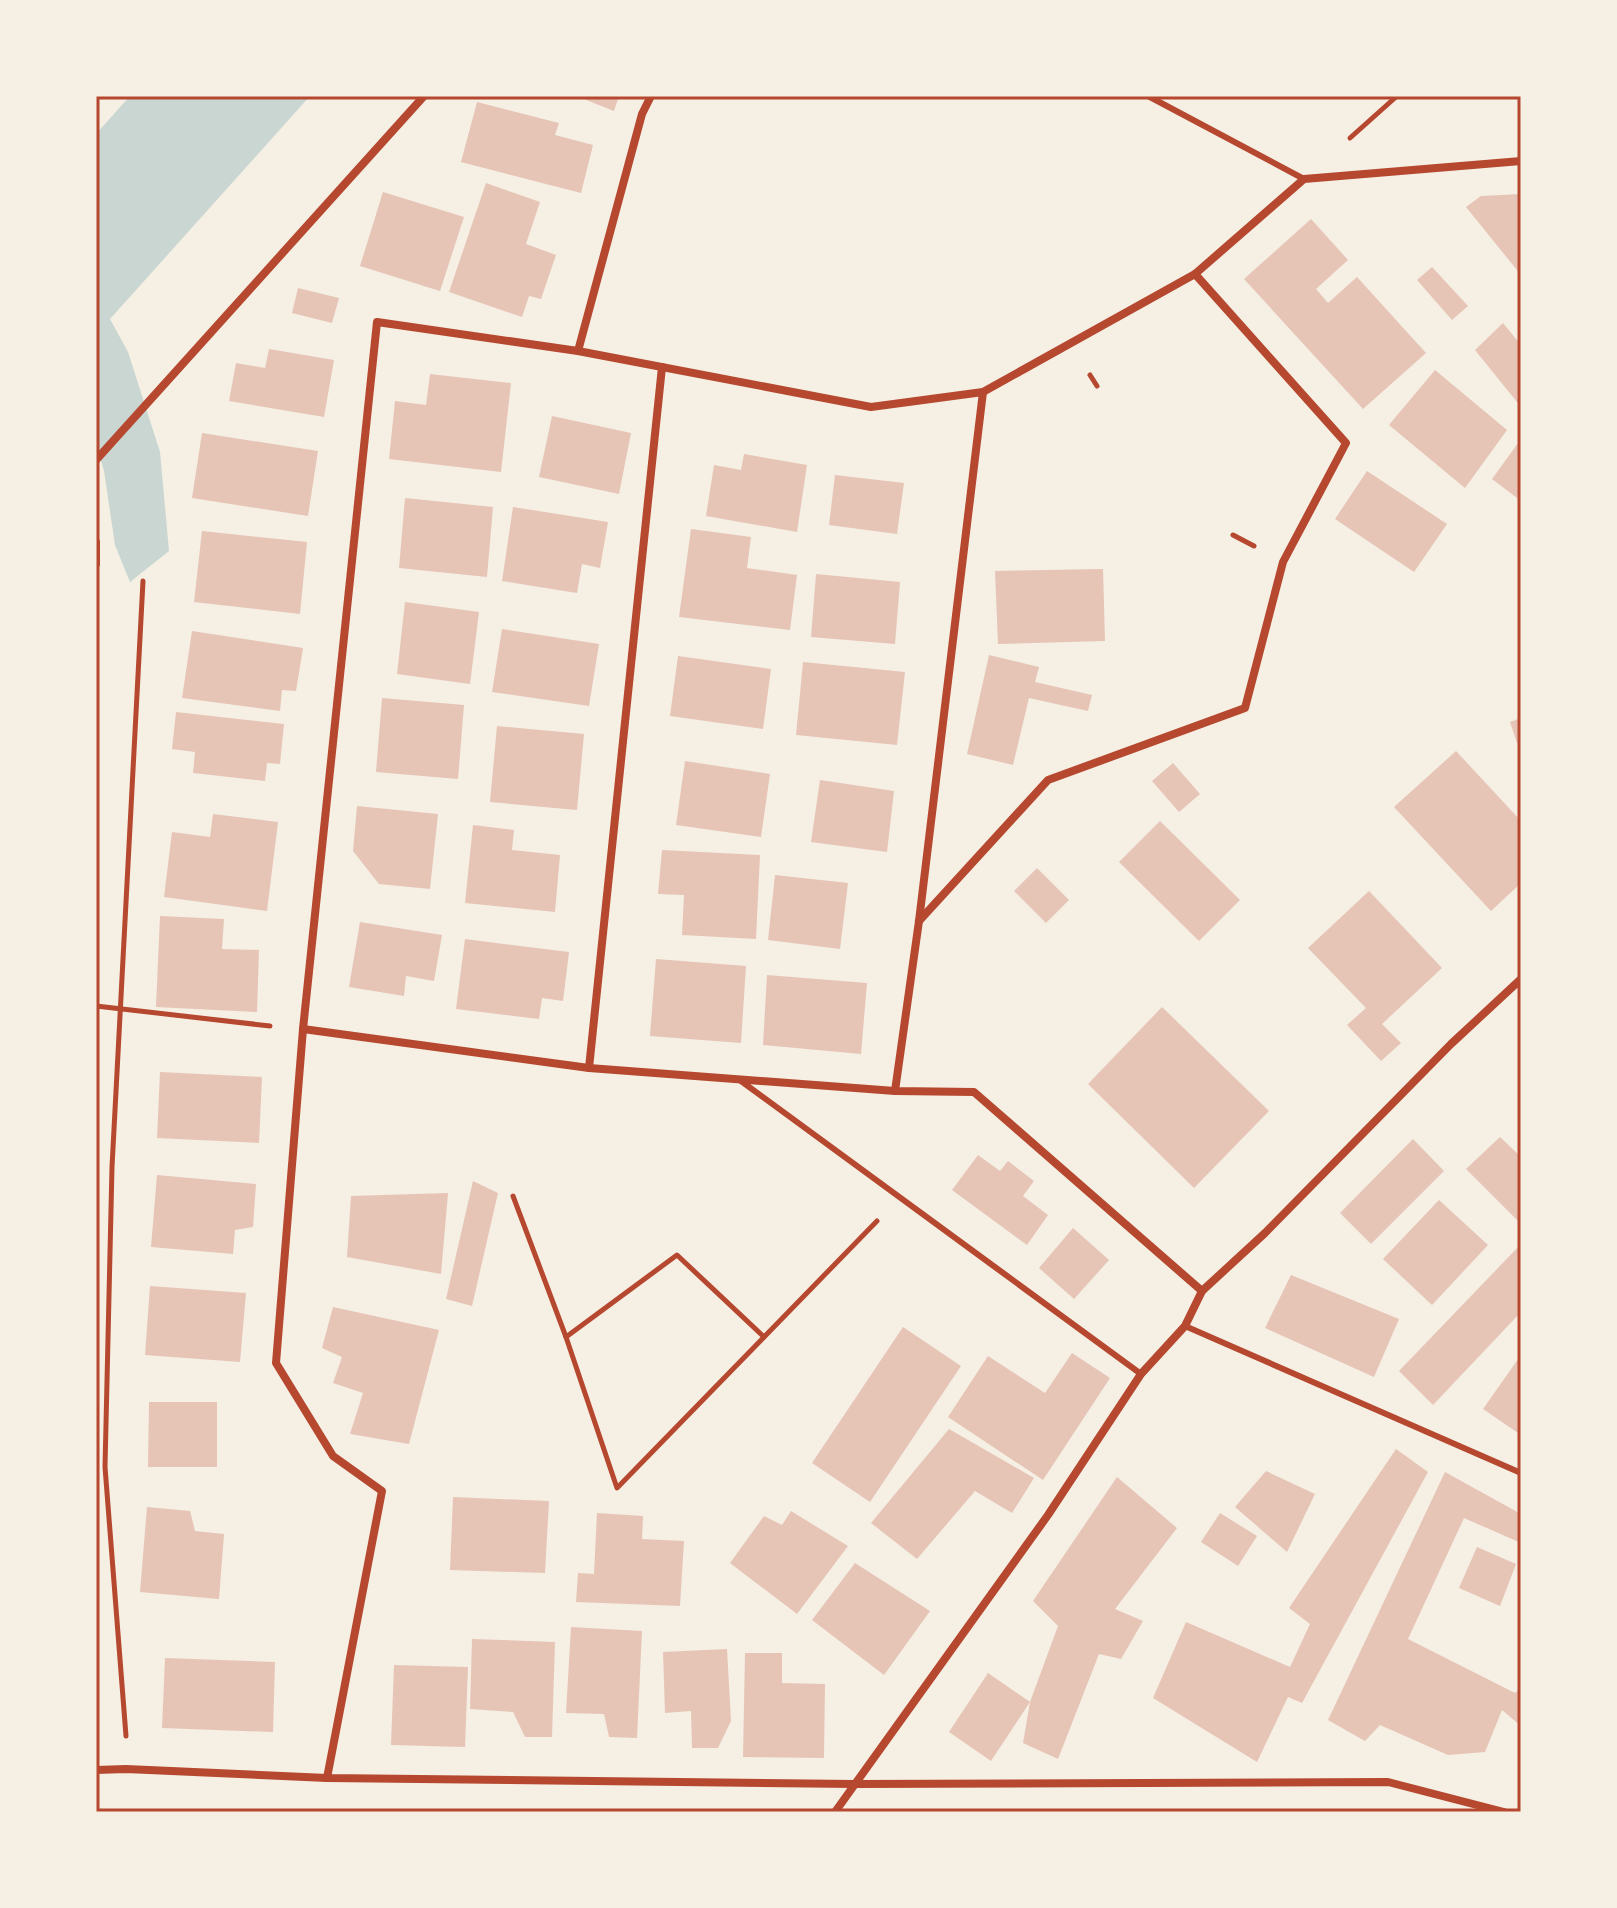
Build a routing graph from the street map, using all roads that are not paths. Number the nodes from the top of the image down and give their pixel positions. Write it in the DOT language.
graph roads {
  1 [pos="424,96"];
  2 [pos="651,96"];
  3 [pos="1148,96"];
  4 [pos="1521,161"];
  5 [pos="1304,179"];
  6 [pos="1195,274"];
  7 [pos="578,351"];
  8 [pos="662,367"];
  9 [pos="983,392"];
  10 [pos="96,460"];
  11 [pos="96,542"];
  12 [pos="96,564"];
  13 [pos="919,921"];
  14 [pos="1521,979"];
  15 [pos="303,1029"];
  16 [pos="589,1068"];
  17 [pos="738,1079"];
  18 [pos="895,1091"];
  19 [pos="1202,1291"];
  20 [pos="1185,1326"];
  21 [pos="1141,1374"];
  22 [pos="1521,1473"];
  23 [pos="96,1770"];
  24 [pos="327,1778"];
  25 [pos="854,1784"];
  26 [pos="835,1812"];
  27 [pos="1504,1812"];
  1 -- 10 [label="street"];
  2 -- 7 [label="street"];
  3 -- 5 [label="lane"];
  4 -- 5 [label="street"];
  5 -- 6 [label="street"];
  6 -- 9 [label="street"];
  6 -- 13 [label="street"];
  7 -- 8 [label="street"];
  7 -- 15 [label="street"];
  8 -- 9 [label="street"];
  8 -- 16 [label="street"];
  9 -- 13 [label="street"];
  11 -- 12 [label="street"];
  13 -- 18 [label="street"];
  14 -- 19 [label="street"];
  15 -- 16 [label="street"];
  15 -- 24 [label="street"];
  16 -- 17 [label="street"];
  17 -- 18 [label="street"];
  17 -- 21 [label="lane"];
  18 -- 19 [label="street"];
  19 -- 20 [label="street"];
  20 -- 21 [label="street"];
  20 -- 22 [label="lane"];
  21 -- 25 [label="street"];
  23 -- 24 [label="street"];
  24 -- 25 [label="street"];
  25 -- 26 [label="street"];
  25 -- 27 [label="street"];
}
